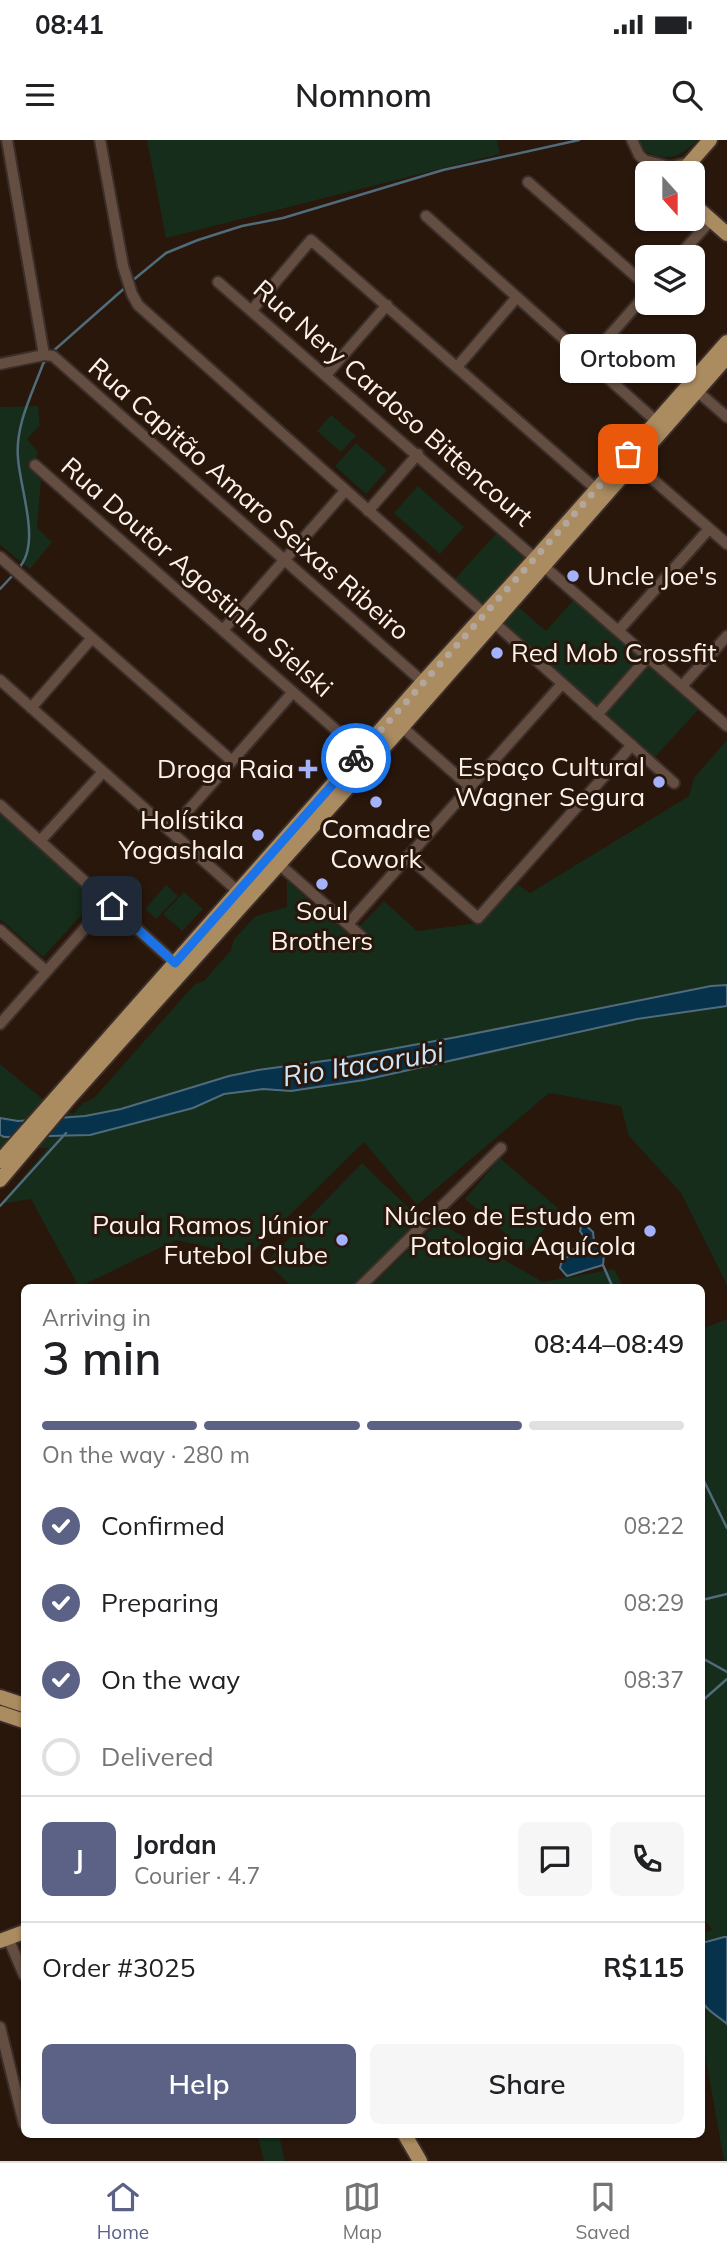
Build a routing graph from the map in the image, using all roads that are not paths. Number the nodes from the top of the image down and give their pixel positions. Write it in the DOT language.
graph roads {
  1 [pos="7,140"];
  2 [pos="100,140"];
  3 [pos="632,140"];
  4 [pos="710,140"];
  5 [pos="5,160"];
  6 [pos="644,160"];
  7 [pos="648,161"];
  8 [pos="691,161"];
  9 [pos="528,182"];
  10 [pos="705,215"];
  11 [pos="426,216"];
  12 [pos="711,220"];
  13 [pos="727,234"];
  14 [pos="689,245"];
  15 [pos="635,277"];
  16 [pos="218,282"];
  17 [pos="517,297"];
  18 [pos="635,304"];
  19 [pos="387,305"];
  20 [pos="252,310"];
  21 [pos="727,342"];
  22 [pos="48,355"];
  23 [pos="727,357"];
  24 [pos="588,360"];
  25 [pos="0,364"];
  26 [pos="457,367"];
  27 [pos="326,375"];
  28 [pos="697,391"];
  29 [pos="727,417"];
  30 [pos="656,421"];
  31 [pos="418,454"];
  32 [pos="634,463"];
  33 [pos="35,465"];
  34 [pos="596,489"];
  35 [pos="345,491"];
  36 [pos="368,511"];
  37 [pos="709,528"];
  38 [pos="727,544"];
  39 [pos="0,556"];
  40 [pos="284,560"];
  41 [pos="540,562"];
  42 [pos="489,619"];
  43 [pos="223,630"];
  44 [pos="618,631"];
  45 [pos="727,636"];
  46 [pos="92,638"];
  47 [pos="648,657"];
  48 [pos="0,680"];
  49 [pos="423,682"];
  50 [pos="562,684"];
  51 [pos="682,687"];
  52 [pos="293,692"];
  53 [pos="31,708"];
  54 [pos="597,715"];
  55 [pos="727,726"];
  56 [pos="402,727"];
  57 [pos="632,745"];
  58 [pos="361,752"];
  59 [pos="232,761"];
  60 [pos="103,772"];
  61 [pos="674,783"];
  62 [pos="470,787"];
  63 [pos="0,805"];
  64 [pos="170,831"];
  65 [pos="40,841"];
  66 [pos="408,856"];
  67 [pos="280,864"];
  68 [pos="243,896"];
  69 [pos="108,902"];
  70 [pos="348,925"];
  71 [pos="0,930"];
  72 [pos="362,937"];
  73 [pos="180,967"];
  74 [pos="46,971"];
  75 [pos="0,1024"];
  76 [pos="25,1141"];
  77 [pos="501,1148"];
  78 [pos="0,1161"];
  79 [pos="0,1180"];
  80 [pos="363,1284"];
  81 [pos="0,1697"];
  82 [pos="21,1704"];
  83 [pos="0,1713"];
  84 [pos="21,1720"];
  85 [pos="21,1933"];
  86 [pos="4,1939"];
  87 [pos="21,1970"];
  88 [pos="0,2027"];
  89 [pos="21,2112"];
  90 [pos="407,2138"];
  91 [pos="420,2161"];
  1 -- 5 [label="street"];
  2 -- 35 [label="street"];
  3 -- 6 [label="street"];
  4 -- 8 [label="main road"];
  5 -- 22 [label="street"];
  6 -- 7 [label="street"];
  9 -- 15 [label="street"];
  10 -- 12 [label="main road"];
  11 -- 17 [label="street"];
  12 -- 13 [label="main road"];
  12 -- 14 [label="street"];
  16 -- 20 [label="street, Rua Nery Cardoso Bittencourt"];
  17 -- 24 [label="street"];
  17 -- 26 [label="street"];
  18 -- 24 [label="street"];
  19 -- 20 [label="street"];
  19 -- 26 [label="street"];
  19 -- 27 [label="street"];
  20 -- 27 [label="street, Rua Nery Cardoso Bittencourt"];
  21 -- 30 [label="main road"];
  22 -- 25 [label="street"];
  22 -- 40 [label="street, Rua Capitão Amaro Seixas Ribeiro"];
  23 -- 28 [label="main road"];
  24 -- 30 [label="street"];
  26 -- 34 [label="street"];
  27 -- 31 [label="street, Rua Nery Cardoso Bittencourt"];
  28 -- 29 [label="street"];
  28 -- 32 [label="main road"];
  30 -- 34 [label="main road"];
  31 -- 36 [label="street"];
  31 -- 41 [label="street, Rua Nery Cardoso Bittencourt"];
  32 -- 37 [label="street"];
  32 -- 41 [label="main road"];
  33 -- 43 [label="street, Rua Doutor Agostinho Sielski"];
  34 -- 41 [label="main road"];
  35 -- 36 [label="street"];
  35 -- 40 [label="street"];
  36 -- 42 [label="street"];
  37 -- 38 [label="street"];
  37 -- 44 [label="street"];
  39 -- 46 [label="street"];
  40 -- 43 [label="street"];
  40 -- 49 [label="street, Rua Capitão Amaro Seixas Ribeiro"];
  41 -- 42 [label="main road"];
  41 -- 44 [label="street, Rua Nery Cardoso Bittencourt"];
  42 -- 49 [label="main road"];
  42 -- 50 [label="street"];
  42 -- 56 [label="main road"];
  43 -- 52 [label="street, Rua Doutor Agostinho Sielski"];
  44 -- 47 [label="street, Rua Nery Cardoso Bittencourt"];
  45 -- 51 [label="street"];
  46 -- 53 [label="street"];
  46 -- 59 [label="street"];
  47 -- 51 [label="street, Rua Nery Cardoso Bittencourt"];
  47 -- 54 [label="street"];
  48 -- 53 [label="street"];
  49 -- 58 [label="main road"];
  50 -- 54 [label="street"];
  50 -- 62 [label="street"];
  51 -- 55 [label="street, Rua Nery Cardoso Bittencourt"];
  52 -- 58 [label="street, Rua Doutor Agostinho Sielski"];
  52 -- 59 [label="street"];
  53 -- 60 [label="street"];
  54 -- 57 [label="street"];
  56 -- 62 [label="street"];
  56 -- 67 [label="main road"];
  57 -- 61 [label="street"];
  57 -- 66 [label="street"];
  58 -- 68 [label="main road"];
  59 -- 64 [label="street"];
  60 -- 64 [label="street"];
  60 -- 65 [label="street"];
  62 -- 66 [label="street"];
  63 -- 65 [label="street"];
  64 -- 68 [label="street"];
  65 -- 69 [label="street"];
  66 -- 70 [label="street"];
  67 -- 68 [label="main road"];
  67 -- 70 [label="street"];
  68 -- 73 [label="main road"];
  69 -- 73 [label="street"];
  69 -- 74 [label="street"];
  70 -- 72 [label="street"];
  71 -- 74 [label="street"];
  73 -- 76 [label="main road"];
  73 -- 76 [label="main road"];
  74 -- 75 [label="street"];
  76 -- 78 [label="main road"];
  76 -- 79 [label="main road"];
  77 -- 80 [label="street"];
  81 -- 82 [label="main road"];
  83 -- 84 [label="main road"];
  85 -- 86 [label="main road"];
  86 -- 87 [label="street"];
  88 -- 89 [label="street"];
  90 -- 91 [label="main road"];
}
